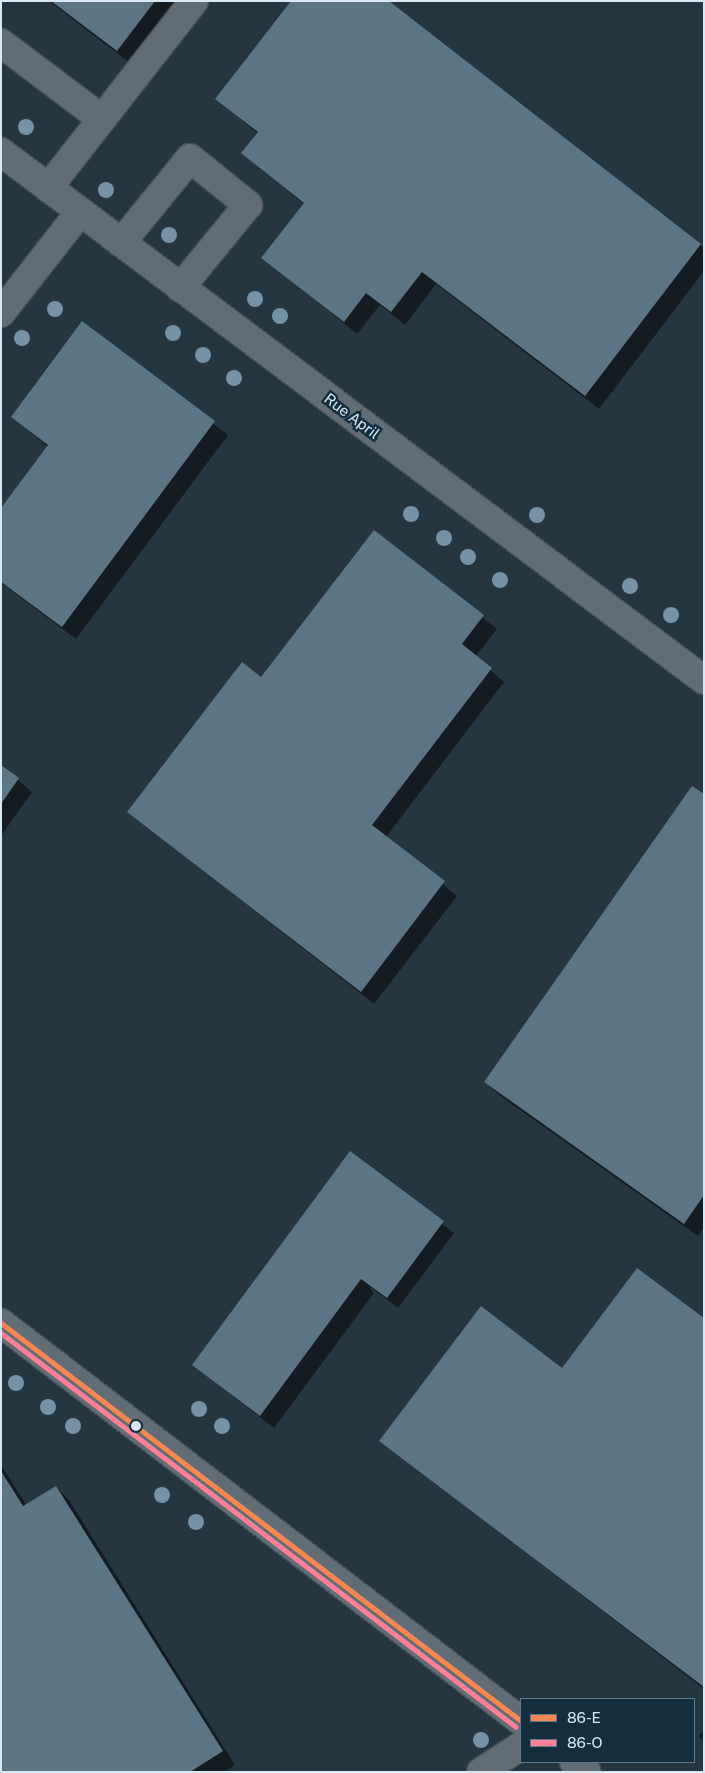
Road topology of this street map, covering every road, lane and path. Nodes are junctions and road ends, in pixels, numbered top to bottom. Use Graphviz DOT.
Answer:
graph roads {
  1 [pos="194,1"];
  2 [pos="1,43"];
  3 [pos="102,119"];
  4 [pos="1,152"];
  5 [pos="48,188"];
  6 [pos="80,212"];
  7 [pos="121,243"];
  8 [pos="180,288"];
  9 [pos="1,312"];
  10 [pos="704,680"];
  11 [pos="1,1323"];
  12 [pos="520,1720"];
  13 [pos="520,1747"];
  14 [pos="481,1772"];
  1 -- 3 [label="street"];
  2 -- 3 [label="street"];
  3 -- 5 [label="street"];
  4 -- 5 [label="street, Rue April"];
  5 -- 6 [label="street, Rue April"];
  6 -- 7 [label="street, Rue April"];
  6 -- 9 [label="street"];
  7 -- 8 [label="street, Rue April"];
  7 -- 8 [label="street"];
  8 -- 10 [label="street, Rue April"];
  11 -- 12 [label="street"];
  13 -- 14 [label="street"];
}
